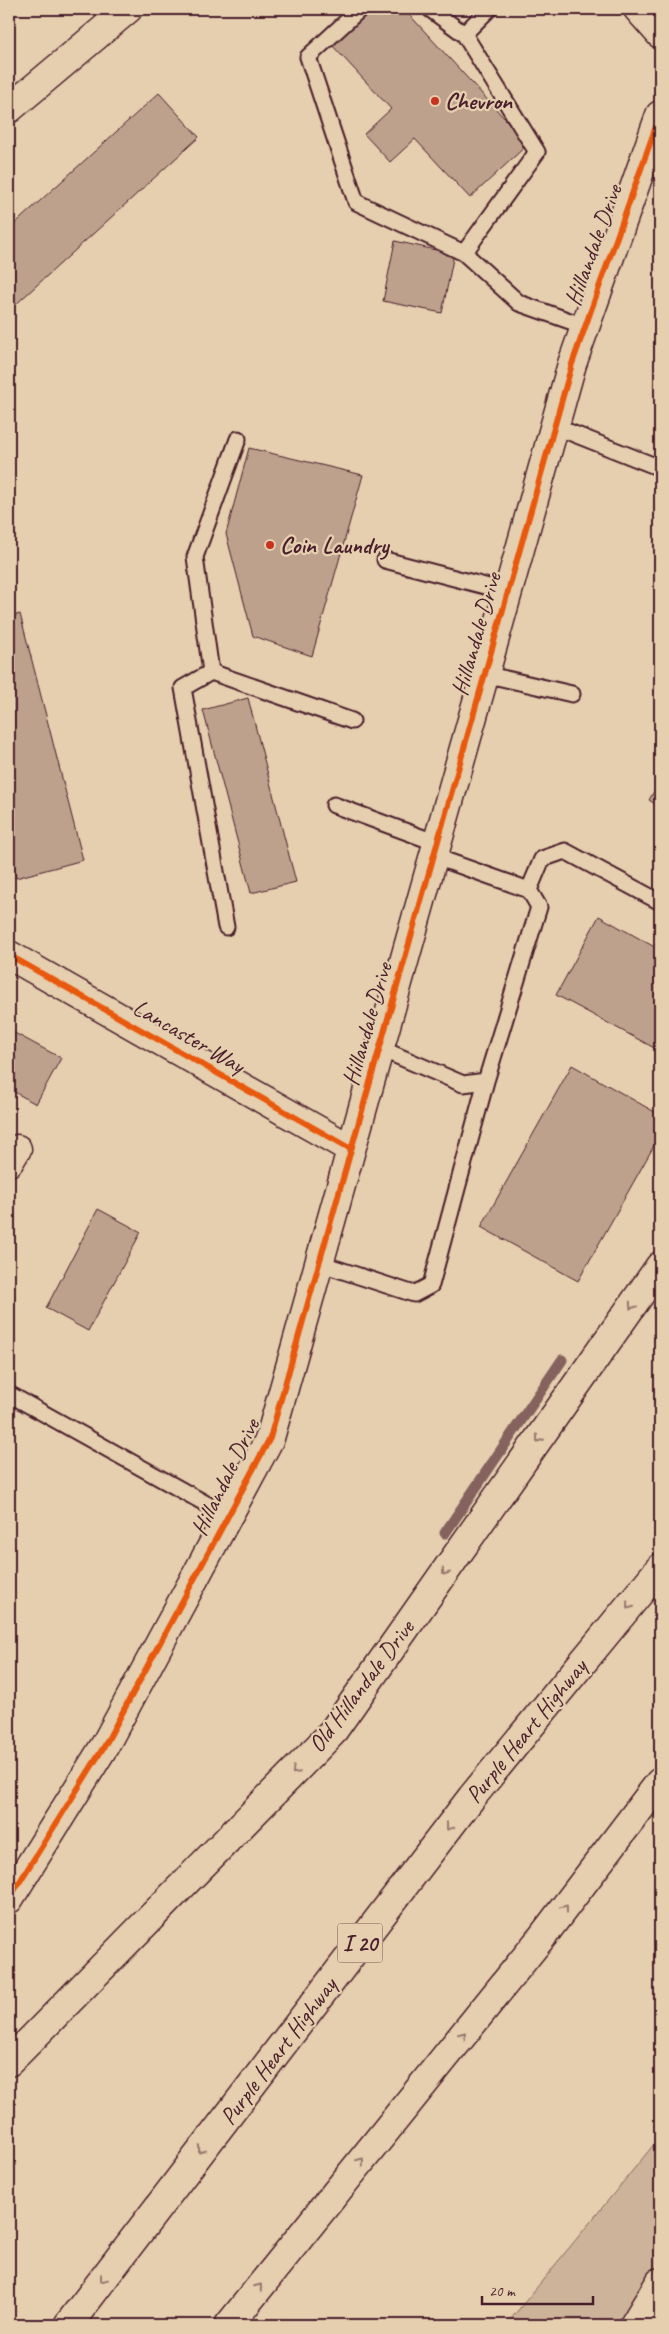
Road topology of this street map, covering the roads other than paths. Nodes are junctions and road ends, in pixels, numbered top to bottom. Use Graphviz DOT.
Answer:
graph roads {
  1 [pos="128,9"];
  2 [pos="360,9"];
  3 [pos="430,9"];
  4 [pos="489,9"];
  5 [pos="638,9"];
  6 [pos="464,34"];
  7 [pos="660,34"];
  8 [pos="9,109"];
  9 [pos="660,115"];
  10 [pos="464,253"];
  11 [pos="584,326"];
  12 [pos="554,426"];
  13 [pos="238,439"];
  14 [pos="655,466"];
  15 [pos="385,560"];
  16 [pos="508,592"];
  17 [pos="211,672"];
  18 [pos="484,674"];
  19 [pos="572,694"];
  20 [pos="352,721"];
  21 [pos="334,805"];
  22 [pos="435,849"];
  23 [pos="528,890"];
  24 [pos="660,902"];
  25 [pos="226,927"];
  26 [pos="9,955"];
  27 [pos="379,1048"];
  28 [pos="486,1081"];
  29 [pos="351,1150"];
  30 [pos="319,1263"];
  31 [pos="660,1266"];
  32 [pos="9,1394"];
  33 [pos="228,1516"];
  34 [pos="660,1568"];
  35 [pos="660,1782"];
  36 [pos="9,1898"];
  37 [pos="9,2062"];
  38 [pos="660,2282"];
  39 [pos="68,2325"];
  40 [pos="228,2325"];
  41 [pos="634,2325"];
  1 -- 8 [label="main road"];
  2 -- 10 [label="lane"];
  3 -- 6 [label="lane"];
  4 -- 6 [label="lane"];
  5 -- 7 [label="main road"];
  6 -- 10 [label="lane"];
  9 -- 11 [label="main road, Hillandale Drive"];
  10 -- 11 [label="lane"];
  11 -- 12 [label="main road, Hillandale Drive"];
  12 -- 14 [label="lane"];
  12 -- 16 [label="main road, Hillandale Drive"];
  13 -- 17 [label="lane"];
  15 -- 16 [label="lane"];
  16 -- 18 [label="main road, Hillandale Drive"];
  17 -- 20 [label="lane"];
  17 -- 25 [label="lane"];
  18 -- 19 [label="lane"];
  18 -- 22 [label="main road, Hillandale Drive"];
  21 -- 22 [label="lane"];
  22 -- 23 [label="lane"];
  22 -- 27 [label="main road, Hillandale Drive"];
  23 -- 24 [label="lane"];
  23 -- 28 [label="lane"];
  26 -- 29 [label="main road, Lancaster Way"];
  27 -- 28 [label="lane"];
  27 -- 29 [label="main road, Hillandale Drive"];
  28 -- 30 [label="lane"];
  29 -- 30 [label="main road, Hillandale Drive"];
  30 -- 33 [label="main road, Hillandale Drive"];
  31 -- 37 [label="main road, Old Hillandale Drive, one-way"];
  32 -- 33 [label="lane"];
  33 -- 36 [label="main road, Hillandale Drive"];
  34 -- 39 [label="main road, Purple Heart Highway / I 20, one-way"];
  40 -- 35 [label="main road, one-way"];
  38 -- 41 [label="main road"];
}
